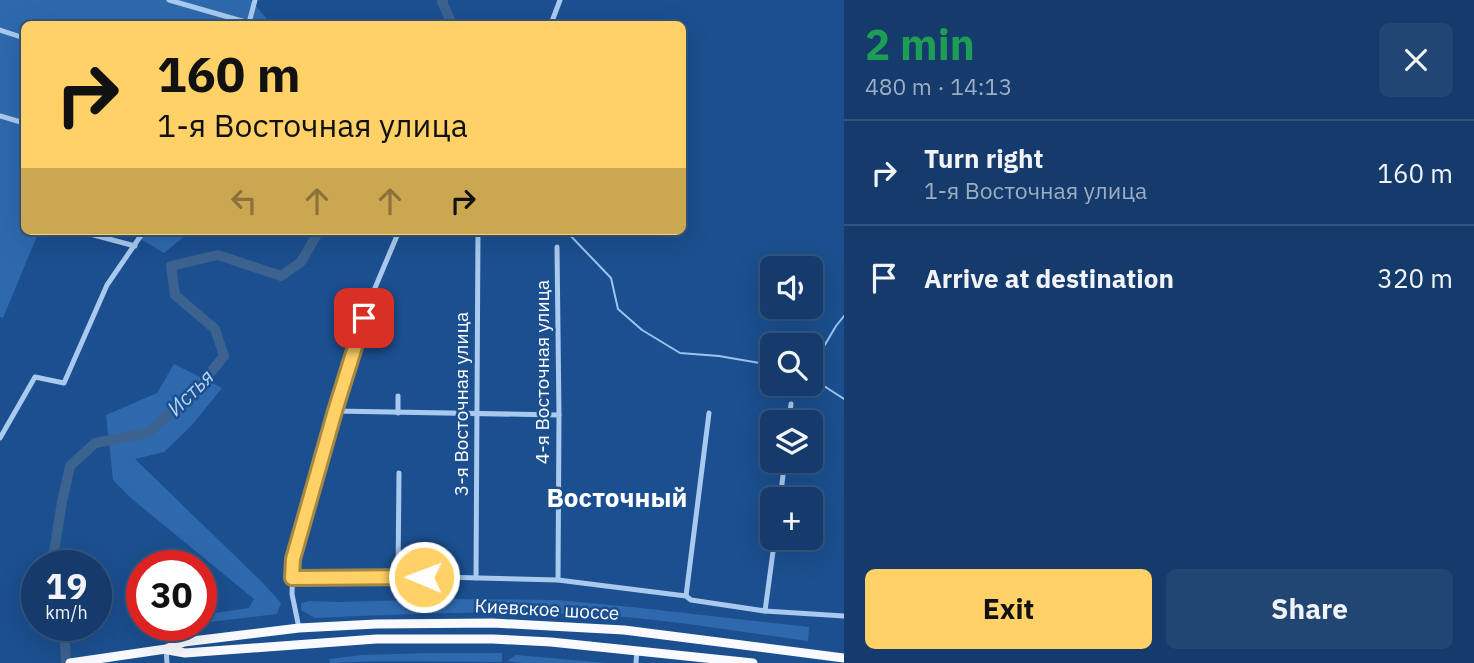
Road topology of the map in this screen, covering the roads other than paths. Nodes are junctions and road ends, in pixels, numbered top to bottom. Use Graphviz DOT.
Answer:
graph roads {
  1 [pos="169,0"];
  2 [pos="255,0"];
  3 [pos="560,0"];
  4 [pos="242,21"];
  5 [pos="250,21"];
  6 [pos="552,21"];
  7 [pos="0,30"];
  8 [pos="21,37"];
  9 [pos="0,116"];
  10 [pos="21,122"];
  11 [pos="94,235"];
  12 [pos="142,235"];
  13 [pos="397,235"];
  14 [pos="478,235"];
  15 [pos="135,246"];
  16 [pos="557,247"];
  17 [pos="398,396"];
  18 [pos="791,404"];
  19 [pos="790,410"];
  20 [pos="335,411"];
  21 [pos="398,413"];
  22 [pos="709,413"];
  23 [pos="477,414"];
  24 [pos="559,415"];
  25 [pos="0,438"];
  26 [pos="398,473"];
  27 [pos="773,550"];
  28 [pos="398,576"];
  29 [pos="292,578"];
  30 [pos="477,578"];
  31 [pos="558,580"];
  32 [pos="687,596"];
  33 [pos="765,611"];
  34 [pos="844,616"];
  35 [pos="506,624"];
  36 [pos="299,628"];
  37 [pos="507,640"];
  38 [pos="166,649"];
  39 [pos="637,650"];
  40 [pos="844,658"];
  41 [pos="70,663"];
  42 [pos="167,663"];
  43 [pos="636,663"];
  44 [pos="753,663"];
  1 -- 4 [label="street"];
  2 -- 5 [label="street"];
  3 -- 6 [label="street"];
  7 -- 8 [label="street"];
  9 -- 10 [label="street"];
  11 -- 15 [label="street"];
  12 -- 15 [label="street"];
  13 -- 20 [label="street"];
  14 -- 23 [label="street, 3-я Восточная улица"];
  15 -- 25 [label="street"];
  16 -- 24 [label="street, 4-я Восточная улица"];
  17 -- 21 [label="street"];
  18 -- 19 [label="street"];
  20 -- 21 [label="street"];
  20 -- 29 [label="street"];
  21 -- 23 [label="street"];
  22 -- 32 [label="street"];
  23 -- 24 [label="street"];
  23 -- 30 [label="street, 3-я Восточная улица"];
  24 -- 31 [label="street, 4-я Восточная улица"];
  26 -- 28 [label="street"];
  27 -- 33 [label="street"];
  28 -- 29 [label="street"];
  28 -- 30 [label="street"];
  29 -- 36 [label="street"];
  30 -- 31 [label="street"];
  31 -- 32 [label="street"];
  32 -- 33 [label="street"];
  33 -- 34 [label="street"];
  35 -- 36 [label="highway, Киевское шоссе"];
  35 -- 37 [label="highway"];
  35 -- 40 [label="highway, Киевское шоссе"];
  36 -- 38 [label="highway, Киевское шоссе"];
  37 -- 38 [label="highway, Киевское шоссе"];
  37 -- 39 [label="highway, Киевское шоссе"];
  38 -- 41 [label="highway, Киевское шоссе"];
  38 -- 42 [label="street"];
  39 -- 43 [label="street"];
  39 -- 44 [label="highway, Киевское шоссе"];
}
